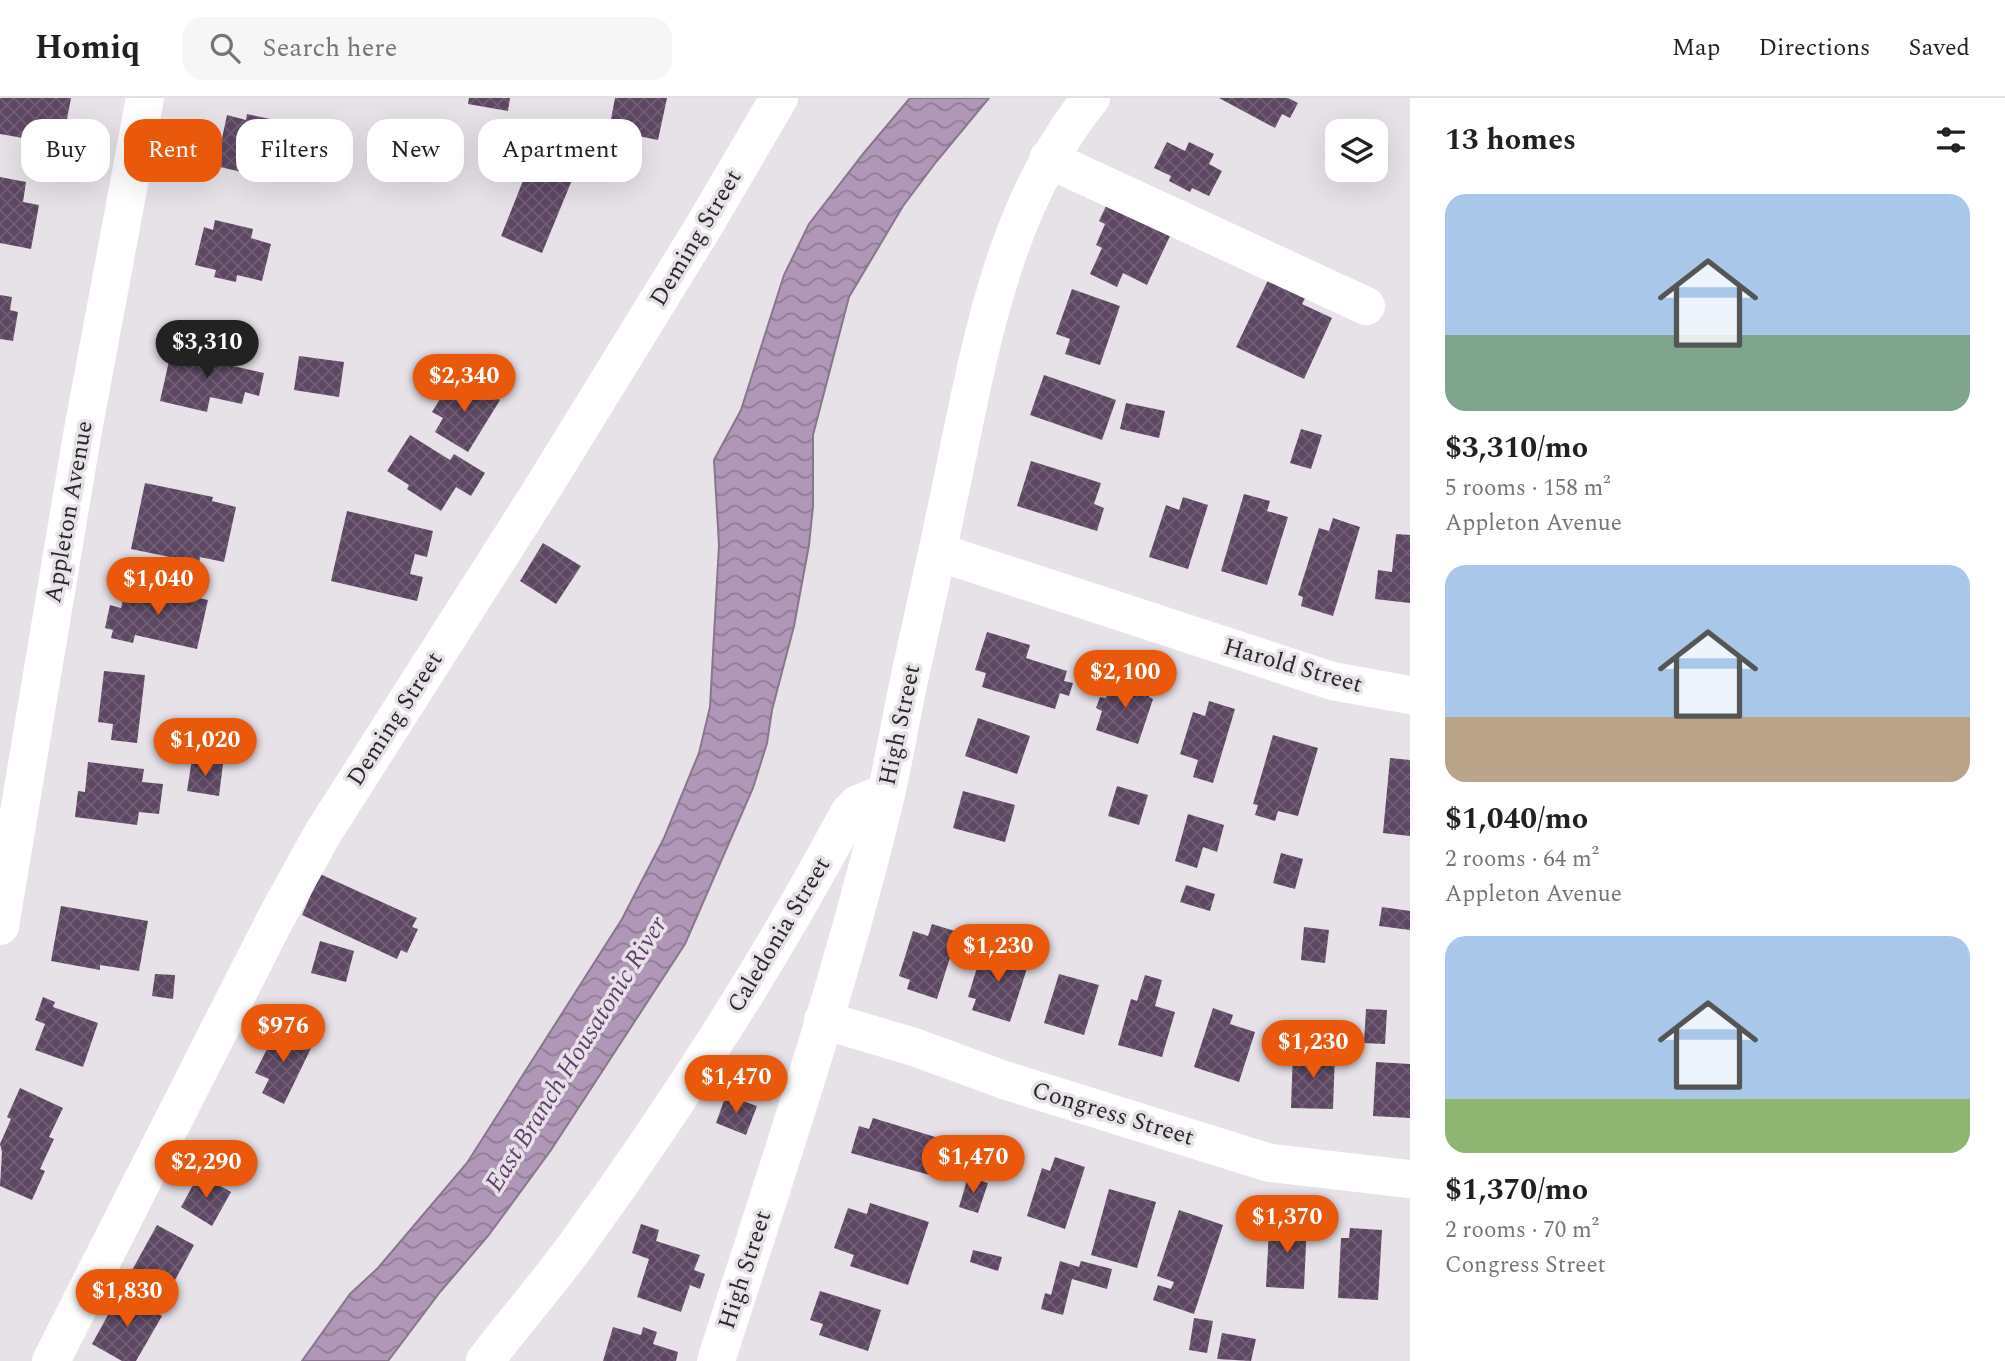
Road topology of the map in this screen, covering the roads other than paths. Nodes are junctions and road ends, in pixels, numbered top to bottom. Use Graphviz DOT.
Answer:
graph roads {
  1 [pos="145,98"];
  2 [pos="779,98"];
  3 [pos="1091,98"];
  4 [pos="1048,159"];
  5 [pos="1366,306"];
  6 [pos="938,552"];
  7 [pos="1410,695"];
  8 [pos="886,793"];
  9 [pos="0,926"];
  10 [pos="823,1020"];
  11 [pos="1410,1179"];
  12 [pos="51,1361"];
  13 [pos="485,1361"];
  14 [pos="716,1361"];
  1 -- 9 [label="street, Appleton Avenue"];
  2 -- 12 [label="street, Deming Street"];
  3 -- 4 [label="street, High Street"];
  4 -- 5 [label="street"];
  4 -- 6 [label="street, High Street"];
  6 -- 7 [label="street, Harold Street"];
  6 -- 8 [label="street, High Street"];
  8 -- 10 [label="street, High Street"];
  8 -- 13 [label="street, Caledonia Street"];
  10 -- 11 [label="street, Congress Street"];
  10 -- 14 [label="street, High Street"];
}
